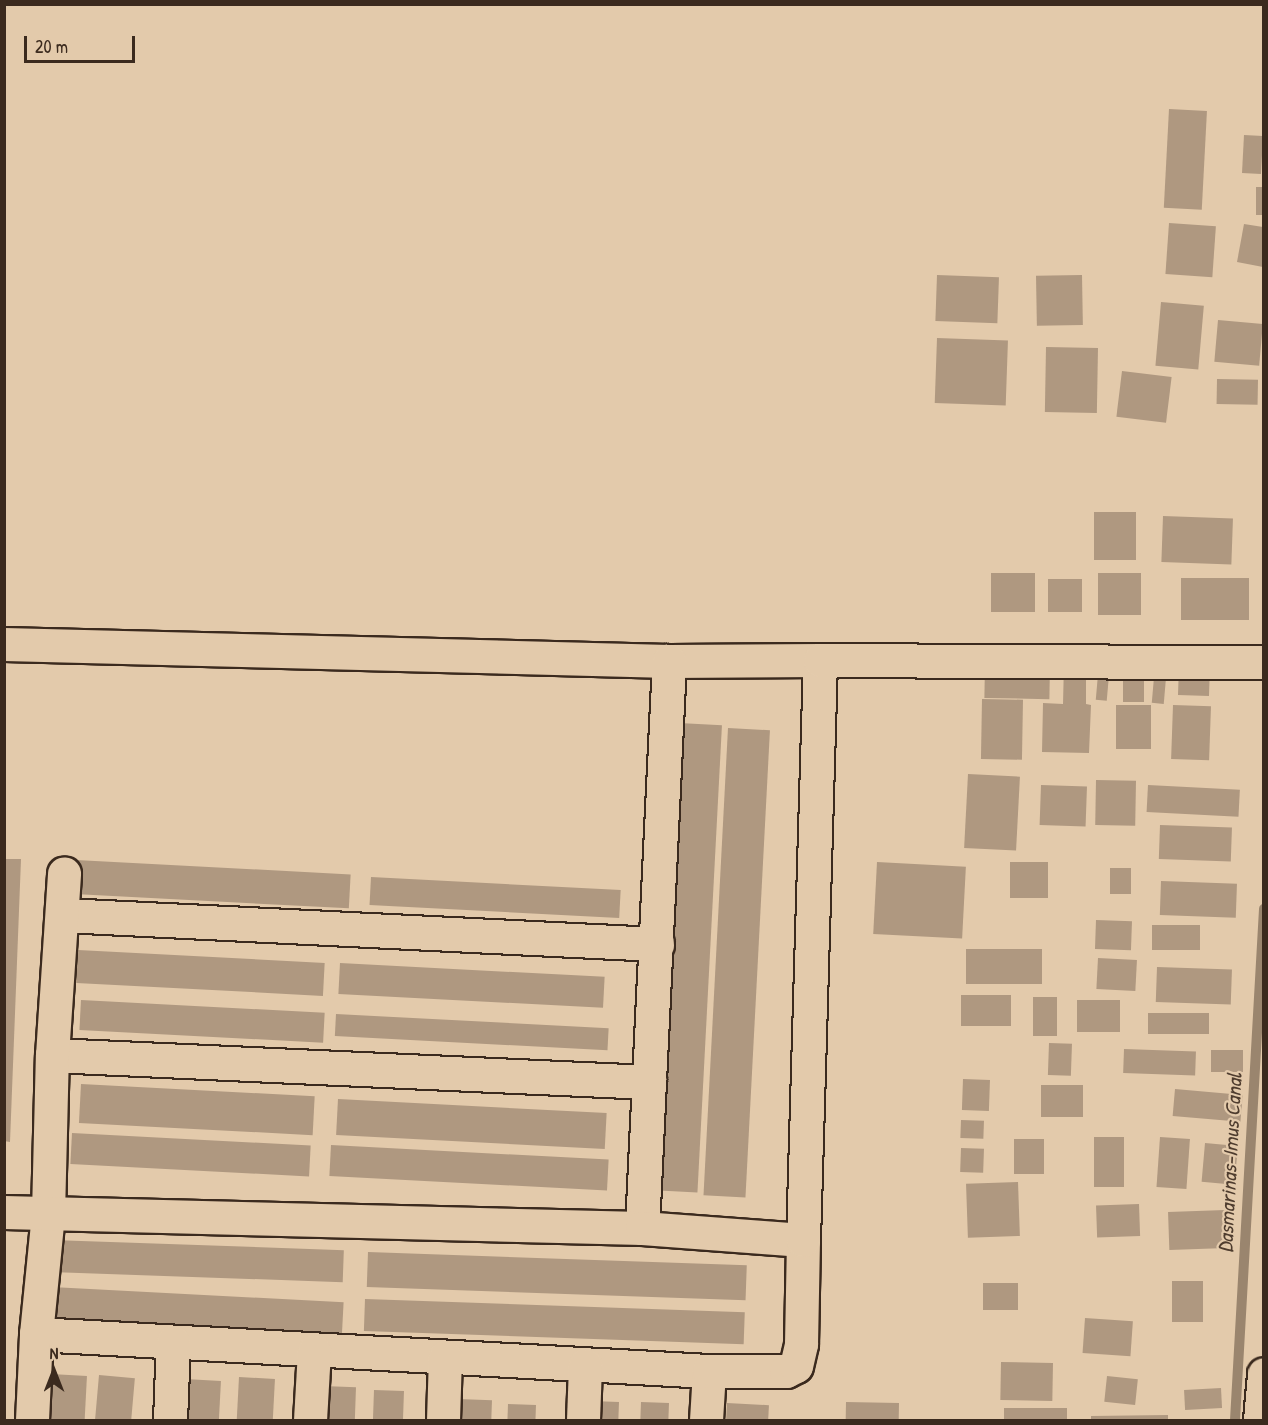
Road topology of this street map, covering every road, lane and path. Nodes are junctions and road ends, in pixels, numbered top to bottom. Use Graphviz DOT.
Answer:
graph roads {
  1 [pos="4,644"];
  2 [pos="820,660"];
  3 [pos="669,661"];
  4 [pos="1263,662"];
  5 [pos="64,873"];
  6 [pos="63,915"];
  7 [pos="657,944"];
  8 [pos="52,1055"];
  9 [pos="649,1082"];
  10 [pos="4,1212"];
  11 [pos="48,1214"];
  12 [pos="642,1228"];
  13 [pos="803,1240"];
  14 [pos="36,1334"];
  15 [pos="173,1342"];
  16 [pos="314,1351"];
  17 [pos="445,1357"];
  18 [pos="585,1365"];
  19 [pos="709,1371"];
  20 [pos="1263,1374"];
  21 [pos="32,1420"];
  22 [pos="170,1420"];
  23 [pos="310,1420"];
  24 [pos="443,1420"];
  25 [pos="583,1420"];
  26 [pos="706,1420"];
  27 [pos="1260,1420"];
  1 -- 3 [label="street"];
  2 -- 3 [label="street"];
  2 -- 4 [label="street"];
  2 -- 13 [label="street"];
  3 -- 7 [label="street"];
  5 -- 6 [label="street"];
  6 -- 7 [label="street"];
  6 -- 8 [label="street"];
  7 -- 9 [label="street"];
  8 -- 9 [label="street"];
  8 -- 11 [label="street"];
  9 -- 12 [label="street"];
  10 -- 11 [label="street"];
  11 -- 12 [label="street"];
  11 -- 14 [label="street"];
  12 -- 13 [label="street"];
  13 -- 19 [label="street"];
  14 -- 15 [label="street"];
  14 -- 21 [label="street"];
  15 -- 16 [label="street"];
  15 -- 22 [label="street"];
  16 -- 17 [label="street"];
  16 -- 23 [label="street"];
  17 -- 18 [label="street"];
  17 -- 24 [label="street"];
  18 -- 19 [label="street"];
  18 -- 25 [label="street"];
  19 -- 26 [label="street"];
  20 -- 27 [label="street"];
}
